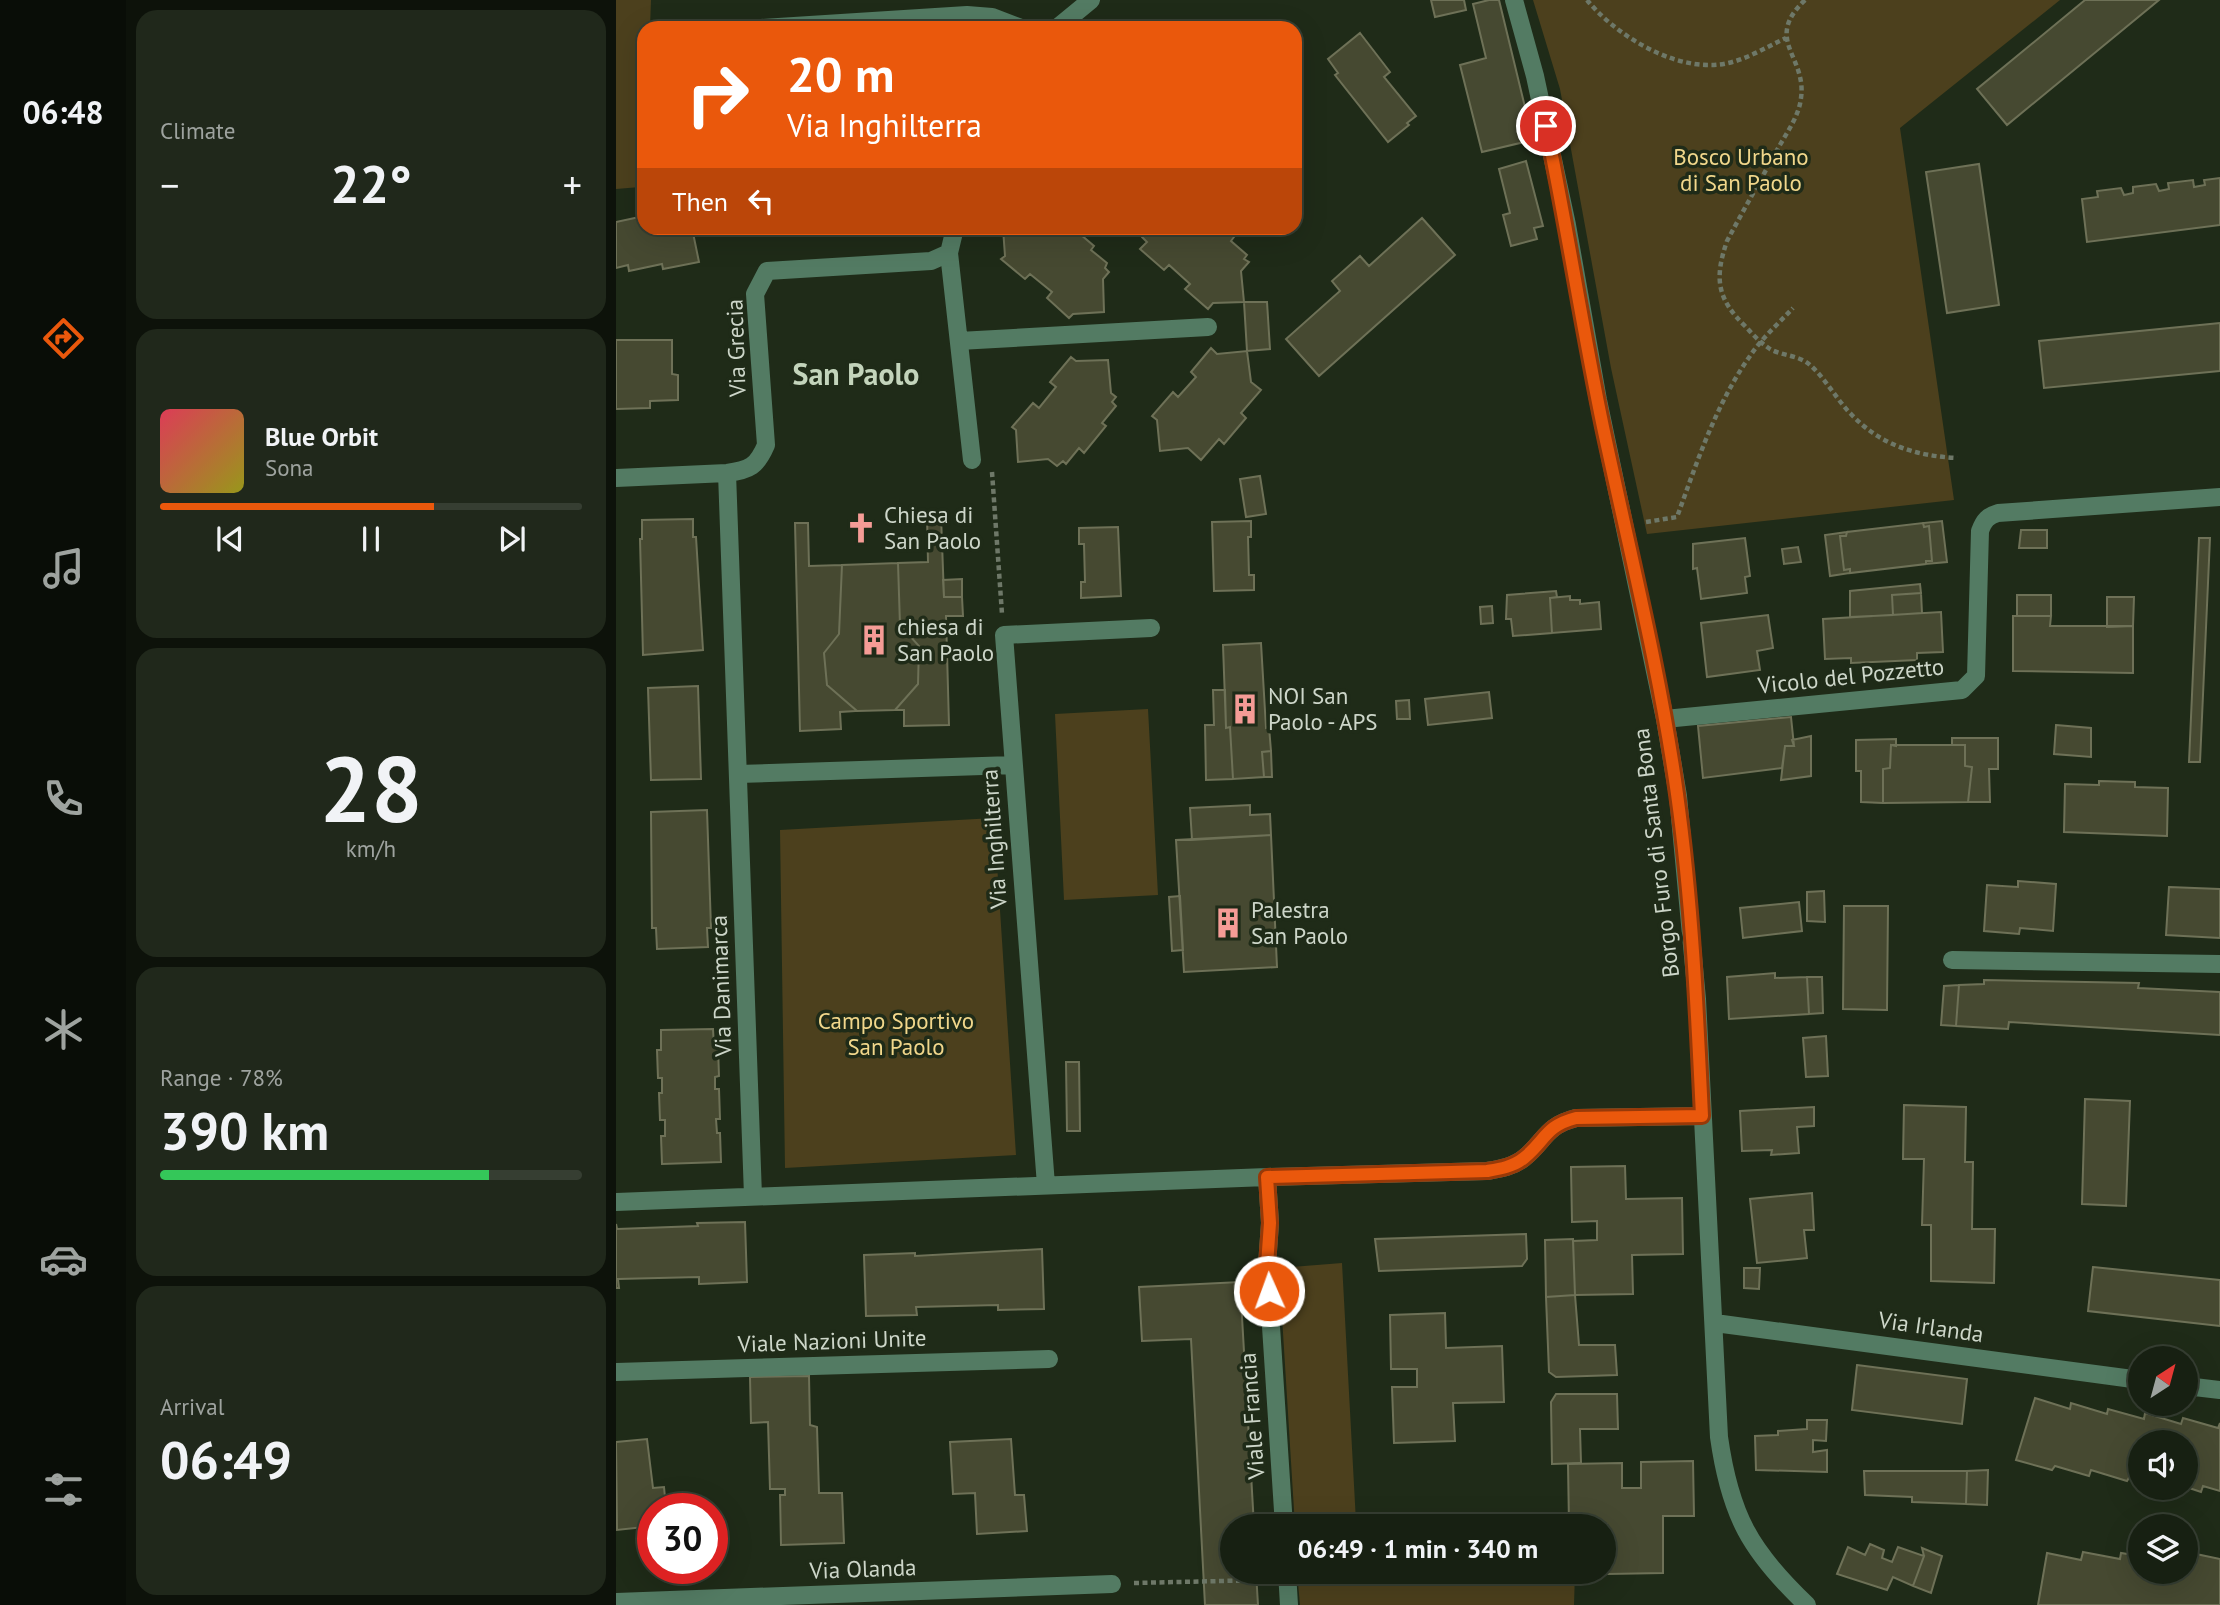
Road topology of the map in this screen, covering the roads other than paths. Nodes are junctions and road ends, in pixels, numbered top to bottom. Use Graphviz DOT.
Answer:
graph roads {
  1 [pos="1091,0"];
  2 [pos="1514,0"];
  3 [pos="872,21"];
  4 [pos="1003,21"];
  5 [pos="1066,21"];
  6 [pos="953,235"];
  7 [pos="949,253"];
  8 [pos="1208,327"];
  9 [pos="958,341"];
  10 [pos="972,460"];
  11 [pos="727,473"];
  12 [pos="616,478"];
  13 [pos="2220,497"];
  14 [pos="1151,628"];
  15 [pos="1665,719"];
  16 [pos="1013,765"];
  17 [pos="738,774"];
  18 [pos="1952,960"];
  19 [pos="2220,964"];
  20 [pos="1702,1116"];
  21 [pos="1267,1177"];
  22 [pos="1046,1185"];
  23 [pos="748,1197"];
  24 [pos="616,1202"];
  25 [pos="1715,1323"];
  26 [pos="1049,1359"];
  27 [pos="616,1372"];
  28 [pos="2128,1378"];
  29 [pos="2198,1387"];
  30 [pos="2220,1390"];
  31 [pos="1283,1514"];
  32 [pos="1112,1584"];
  33 [pos="1288,1584"];
  34 [pos="616,1602"];
  35 [pos="1289,1605"];
  36 [pos="1807,1605"];
  1 -- 5 [label="street"];
  2 -- 15 [label="street, Borgo Furo di Santa Bona"];
  3 -- 4 [label="street"];
  6 -- 7 [label="street"];
  7 -- 9 [label="street"];
  7 -- 11 [label="street, Via Grecia"];
  8 -- 9 [label="street"];
  9 -- 10 [label="street"];
  11 -- 12 [label="street, Via Grecia"];
  11 -- 17 [label="street, Via Danimarca"];
  13 -- 15 [label="street, Vicolo del Pozzetto"];
  14 -- 16 [label="street, Via Inghilterra"];
  15 -- 20 [label="street, Borgo Furo di Santa Bona"];
  16 -- 17 [label="street"];
  16 -- 22 [label="street, Via Inghilterra"];
  17 -- 23 [label="street, Via Danimarca"];
  18 -- 19 [label="street"];
  20 -- 21 [label="street"];
  20 -- 25 [label="street, Borgo Furo di Santa Bona"];
  21 -- 22 [label="street"];
  21 -- 31 [label="street, Viale Francia"];
  22 -- 23 [label="street"];
  23 -- 24 [label="street"];
  25 -- 28 [label="street, Via Irlanda"];
  25 -- 36 [label="street, Borgo Furo di Santa Bona"];
  26 -- 27 [label="street, Viale Nazioni Unite"];
  29 -- 30 [label="street"];
  32 -- 34 [label="street, Via Olanda"];
  33 -- 35 [label="street"];
}
